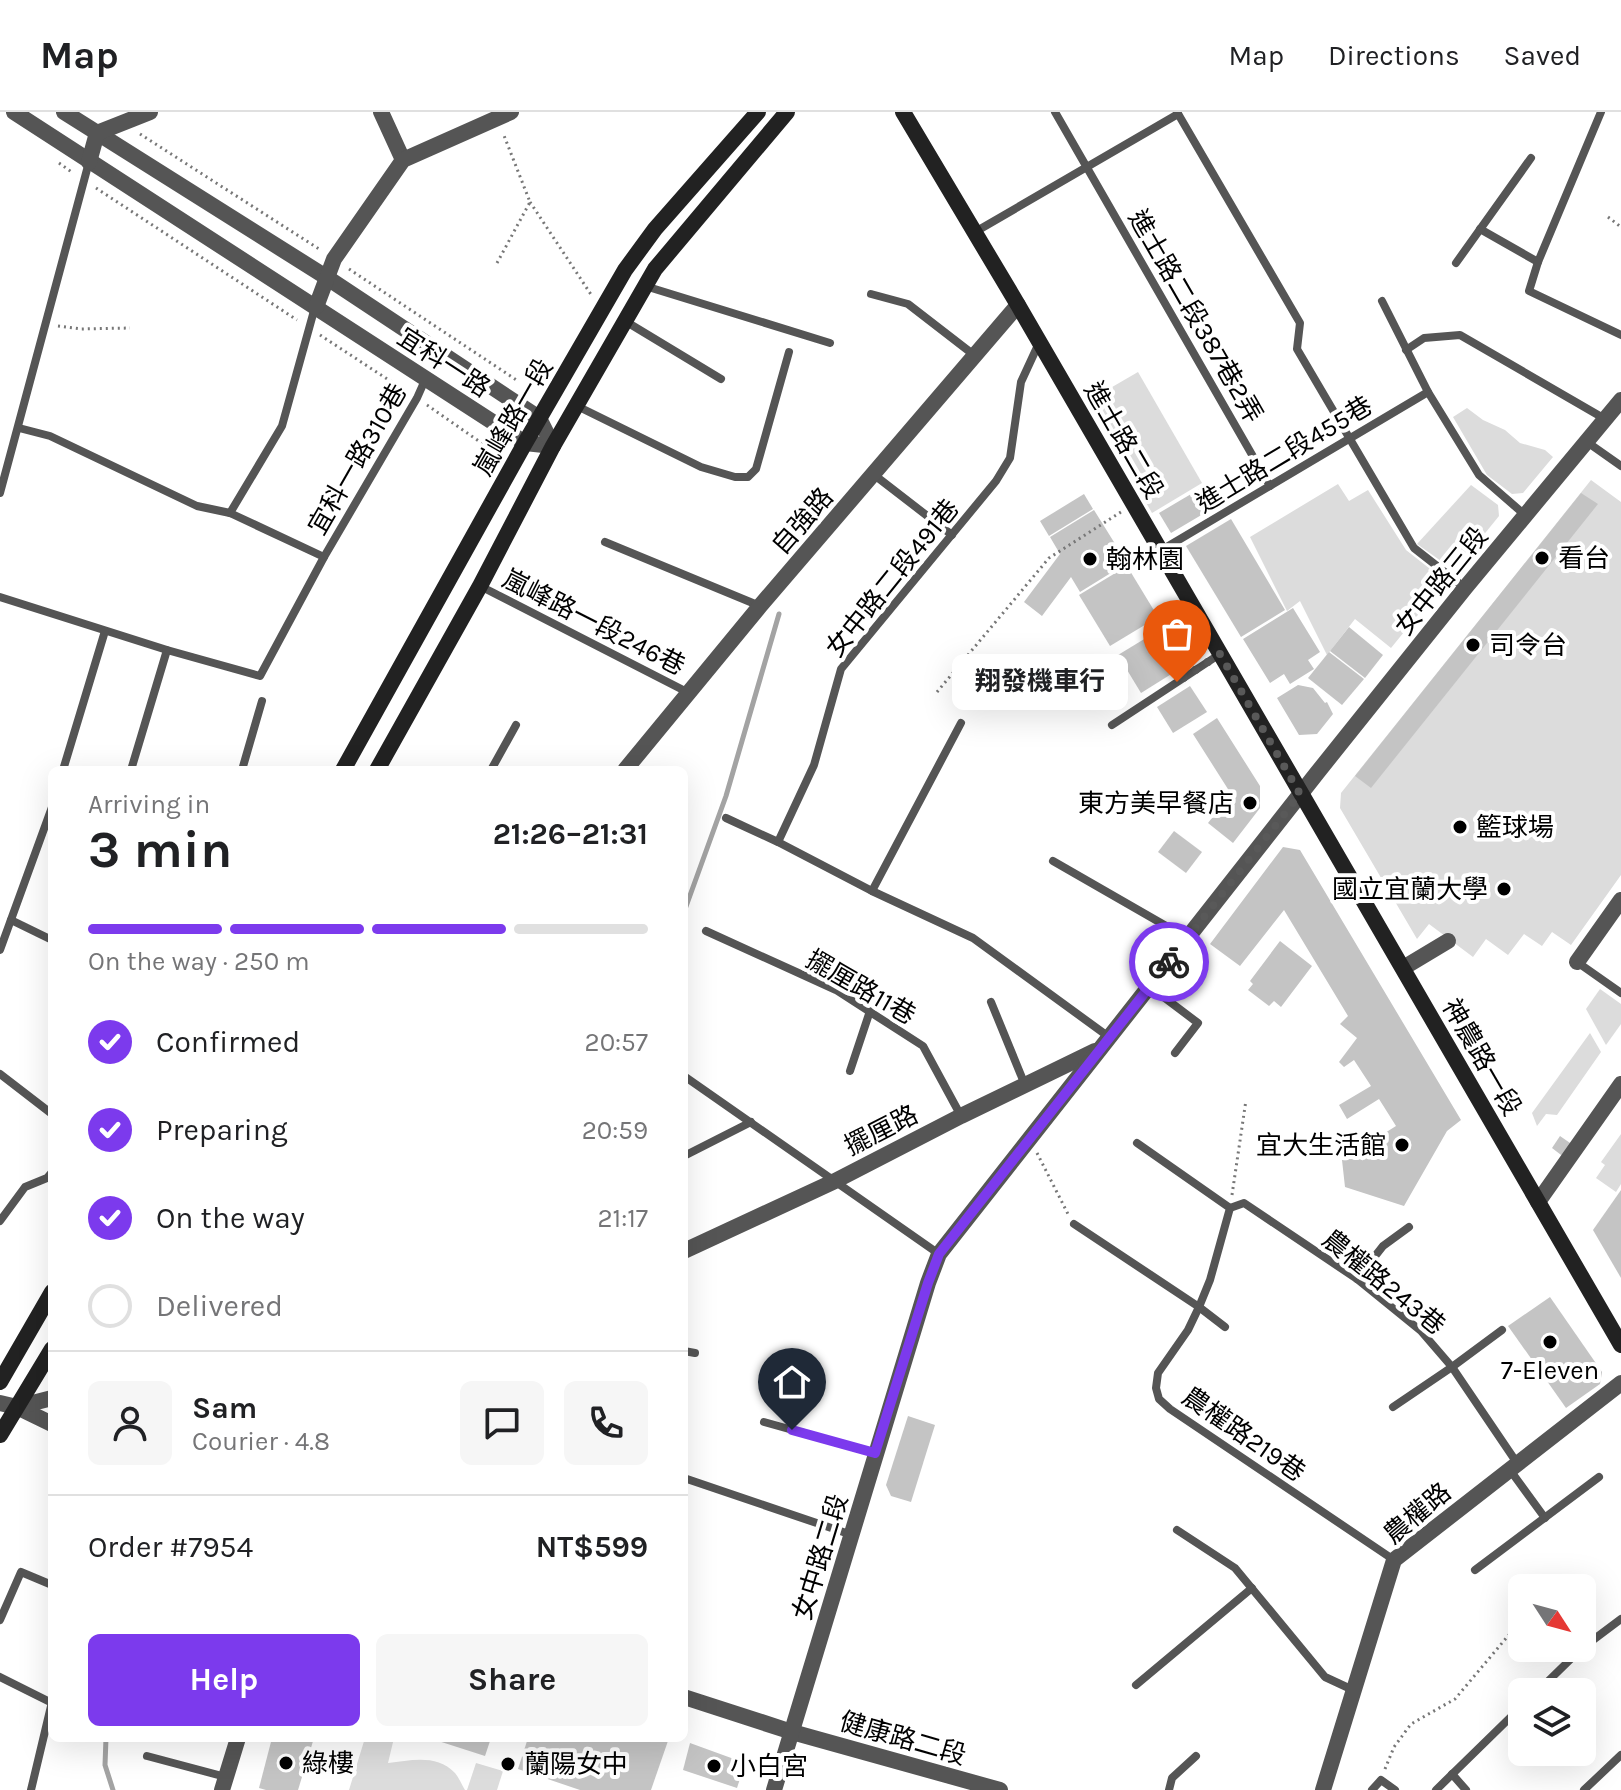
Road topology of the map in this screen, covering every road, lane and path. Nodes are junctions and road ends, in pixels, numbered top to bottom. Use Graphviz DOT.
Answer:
graph roads {
  1 [pos="14,112"];
  2 [pos="64,112"];
  3 [pos="150,112"];
  4 [pos="381,112"];
  5 [pos="758,112"];
  6 [pos="787,112"];
  7 [pos="903,112"];
  8 [pos="1055,112"];
  9 [pos="1601,112"];
  10 [pos="1177,113"];
  11 [pos="504,115"];
  12 [pos="123,123"];
  13 [pos="97,133"];
  14 [pos="1531,158"];
  15 [pos="403,160"];
  16 [pos="89,162"];
  17 [pos="60,164"];
  18 [pos="1087,167"];
  19 [pos="84,180"];
  20 [pos="530,202"];
  21 [pos="1608,217"];
  22 [pos="1621,227"];
  23 [pos="1480,229"];
  24 [pos="974,232"];
  25 [pos="334,259"];
  26 [pos="1538,262"];
  27 [pos="497,263"];
  28 [pos="1456,263"];
  29 [pos="326,277"];
  30 [pos="645,286"];
  31 [pos="871,294"];
  32 [pos="1382,301"];
  33 [pos="1018,305"];
  34 [pos="316,307"];
  35 [pos="602,310"];
  36 [pos="625,321"];
  37 [pos="46,325"];
  38 [pos="130,328"];
  39 [pos="309,328"];
  40 [pos="1621,335"];
  41 [pos="1039,342"];
  42 [pos="830,343"];
  43 [pos="1406,350"];
  44 [pos="789,352"];
  45 [pos="974,355"];
  46 [pos="721,379"];
  47 [pos="425,380"];
  48 [pos="518,381"];
  49 [pos="1428,392"];
  50 [pos="417,398"];
  51 [pos="1621,400"];
  52 [pos="577,406"];
  53 [pos="539,418"];
  54 [pos="1605,419"];
  55 [pos="19,428"];
  56 [pos="1349,438"];
  57 [pos="1586,442"];
  58 [pos="525,443"];
  59 [pos="483,444"];
  60 [pos="553,446"];
  61 [pos="1621,466"];
  62 [pos="873,474"];
  63 [pos="1270,486"];
  64 [pos="0,493"];
  65 [pos="1133,504"];
  66 [pos="230,513"];
  67 [pos="1525,515"];
  68 [pos="952,535"];
  69 [pos="605,542"];
  70 [pos="1160,551"];
  71 [pos="324,557"];
  72 [pos="480,586"];
  73 [pos="1465,588"];
  74 [pos="0,597"];
  75 [pos="760,606"];
  76 [pos="105,631"];
  77 [pos="167,650"];
  78 [pos="1220,654"];
  79 [pos="937,692"];
  80 [pos="690,694"];
  81 [pos="262,701"];
  82 [pos="961,723"];
  83 [pos="516,725"];
  84 [pos="1112,725"];
  85 [pos="64,766"];
  86 [pos="132,766"];
  87 [pos="243,766"];
  88 [pos="345,766"];
  89 [pos="379,766"];
  90 [pos="493,766"];
  91 [pos="628,766"];
  92 [pos="1300,794"];
  93 [pos="48,818"];
  94 [pos="726,818"];
  95 [pos="778,842"];
  96 [pos="1053,861"];
  97 [pos="872,891"];
  98 [pos="1621,900"];
  99 [pos="11,920"];
  100 [pos="706,931"];
  101 [pos="48,938"];
  102 [pos="1187,938"];
  103 [pos="1448,941"];
  104 [pos="0,950"];
  105 [pos="1577,962"];
  106 [pos="1403,968"];
  107 [pos="1149,986"];
  108 [pos="1621,993"];
  109 [pos="991,1002"];
  110 [pos="870,1011"];
  111 [pos="1105,1043"];
  112 [pos="1175,1053"];
  113 [pos="850,1071"];
  114 [pos="0,1074"];
  115 [pos="688,1079"];
  116 [pos="1621,1084"];
  117 [pos="1025,1085"];
  118 [pos="1246,1100"];
  119 [pos="48,1111"];
  120 [pos="961,1116"];
  121 [pos="751,1122"];
  122 [pos="1029,1140"];
  123 [pos="1137,1143"];
  124 [pos="688,1154"];
  125 [pos="48,1177"];
  126 [pos="835,1181"];
  127 [pos="1538,1202"];
  128 [pos="1230,1208"];
  129 [pos="0,1221"];
  130 [pos="1074,1224"];
  131 [pos="1409,1227"];
  132 [pos="688,1249"];
  133 [pos="939,1254"];
  134 [pos="1357,1279"];
  135 [pos="48,1299"];
  136 [pos="1199,1307"];
  137 [pos="1225,1327"];
  138 [pos="1502,1330"];
  139 [pos="1621,1345"];
  140 [pos="688,1352"];
  141 [pos="695,1353"];
  142 [pos="48,1354"];
  143 [pos="1452,1367"];
  144 [pos="0,1382"];
  145 [pos="1621,1383"];
  146 [pos="48,1399"];
  147 [pos="8,1405"];
  148 [pos="1393,1407"];
  149 [pos="48,1422"];
  150 [pos="764,1422"];
  151 [pos="0,1435"];
  152 [pos="875,1453"];
  153 [pos="1513,1466"];
  154 [pos="1599,1477"];
  155 [pos="688,1479"];
  156 [pos="1545,1518"];
  157 [pos="1177,1530"];
  158 [pos="852,1535"];
  159 [pos="1394,1560"];
  160 [pos="1475,1570"];
  161 [pos="48,1583"];
  162 [pos="1252,1588"];
  163 [pos="1621,1619"];
  164 [pos="0,1620"];
  165 [pos="1508,1636"];
  166 [pos="0,1677"];
  167 [pos="1551,1678"];
  168 [pos="1136,1685"];
  169 [pos="1354,1690"];
  170 [pos="688,1698"];
  171 [pos="48,1700"];
  172 [pos="48,1719"];
  173 [pos="1508,1720"];
  174 [pos="792,1732"];
  175 [pos="237,1742"];
  176 [pos="1621,1755"];
  177 [pos="147,1756"];
  178 [pos="1196,1756"];
  179 [pos="1452,1774"];
  180 [pos="1381,1780"];
  181 [pos="224,1784"];
  182 [pos="31,1790"];
  183 [pos="774,1790"];
  184 [pos="1000,1790"];
  185 [pos="1169,1790"];
  186 [pos="1323,1790"];
  187 [pos="1372,1790"];
  188 [pos="1395,1790"];
  189 [pos="1436,1790"];
  190 [pos="1466,1790"];
  191 [pos="1584,1790"];
  1 -- 16 [label="street, 宜科一路"];
  2 -- 13 [label="street, 宜科一路"];
  3 -- 12 [label="street"];
  4 -- 15 [label="street"];
  5 -- 35 [label="main road, 嵐峰路一段"];
  6 -- 30 [label="main road, 嵐峰路一段"];
  7 -- 24 [label="main road, 進士路二段"];
  8 -- 18 [label="lane, 進士路二段387巷2弄"];
  9 -- 26 [label="lane"];
  10 -- 18 [label="lane"];
  10 -- 56 [label="lane"];
  11 -- 15 [label="street"];
  11 -- 20 [label="path"];
  12 -- 13 [label="street"];
  12 -- 25 [label="path"];
  13 -- 16 [label="street"];
  13 -- 29 [label="street, 宜科一路"];
  14 -- 23 [label="lane"];
  15 -- 25 [label="street"];
  16 -- 19 [label="lane"];
  16 -- 34 [label="street, 宜科一路"];
  17 -- 19 [label="path"];
  18 -- 24 [label="lane"];
  18 -- 63 [label="lane, 進士路二段387巷2弄"];
  19 -- 37 [label="lane"];
  19 -- 39 [label="path"];
  20 -- 27 [label="path"];
  20 -- 35 [label="path"];
  21 -- 22 [label="path"];
  23 -- 26 [label="lane"];
  23 -- 28 [label="lane"];
  24 -- 33 [label="main road, 進士路二段"];
  25 -- 29 [label="street"];
  25 -- 48 [label="path"];
  26 -- 40 [label="lane"];
  29 -- 34 [label="street"];
  29 -- 53 [label="street, 宜科一路"];
  30 -- 36 [label="main road, 嵐峰路一段"];
  30 -- 42 [label="lane"];
  31 -- 45 [label="lane"];
  32 -- 43 [label="lane"];
  33 -- 41 [label="main road, 進士路二段"];
  33 -- 45 [label="street, 自強路"];
  34 -- 39 [label="lane"];
  34 -- 47 [label="street, 宜科一路"];
  35 -- 53 [label="main road, 嵐峰路一段"];
  36 -- 46 [label="lane"];
  36 -- 52 [label="main road, 嵐峰路一段"];
  37 -- 38 [label="path"];
  37 -- 55 [label="lane"];
  39 -- 50 [label="path"];
  39 -- 66 [label="lane"];
  41 -- 65 [label="main road, 進士路二段"];
  41 -- 68 [label="lane, 女中路二段491巷"];
  43 -- 49 [label="lane"];
  43 -- 54 [label="lane"];
  44 -- 52 [label="lane"];
  45 -- 62 [label="street, 自強路"];
  47 -- 50 [label="lane, 宜科一路310巷"];
  47 -- 58 [label="street, 宜科一路"];
  49 -- 56 [label="lane, 進士路二段455巷"];
  49 -- 67 [label="lane"];
  50 -- 59 [label="path"];
  50 -- 71 [label="lane, 宜科一路310巷"];
  51 -- 54 [label="street, 女中路三段"];
  52 -- 60 [label="main road, 嵐峰路一段"];
  53 -- 58 [label="main road, 嵐峰路一段"];
  53 -- 60 [label="street, 宜科一路"];
  54 -- 57 [label="street, 女中路三段"];
  55 -- 64 [label="lane"];
  55 -- 66 [label="lane"];
  56 -- 63 [label="lane, 進士路二段455巷"];
  56 -- 73 [label="lane"];
  57 -- 61 [label="lane"];
  57 -- 67 [label="street, 女中路三段"];
  58 -- 60 [label="street, 宜科一路"];
  58 -- 88 [label="main road, 嵐峰路一段"];
  60 -- 72 [label="main road, 嵐峰路一段"];
  62 -- 68 [label="lane"];
  62 -- 75 [label="street, 自強路"];
  63 -- 70 [label="lane, 進士路二段455巷"];
  65 -- 70 [label="main road, 進士路二段"];
  65 -- 79 [label="path"];
  66 -- 71 [label="lane"];
  67 -- 73 [label="street, 女中路三段"];
  68 -- 95 [label="lane, 女中路二段491巷"];
  69 -- 75 [label="lane"];
  70 -- 78 [label="main road, 進士路二段"];
  71 -- 77 [label="lane, 宜科一路310巷"];
  72 -- 80 [label="lane, 嵐峰路一段246巷"];
  72 -- 89 [label="main road, 嵐峰路一段"];
  73 -- 92 [label="street, 女中路三段"];
  74 -- 76 [label="lane"];
  75 -- 80 [label="street, 自強路"];
  76 -- 77 [label="lane"];
  76 -- 85 [label="lane"];
  77 -- 86 [label="lane"];
  78 -- 84 [label="lane"];
  78 -- 92 [label="main road, 進士路二段"];
  80 -- 91 [label="street, 自強路"];
  81 -- 87 [label="lane"];
  82 -- 97 [label="lane"];
  83 -- 90 [label="lane"];
  92 -- 102 [label="street, 女中路二段"];
  92 -- 106 [label="main road, 神農路一段"];
  93 -- 99 [label="lane"];
  94 -- 95 [label="lane"];
  95 -- 97 [label="lane"];
  96 -- 102 [label="lane"];
  97 -- 111 [label="lane"];
  98 -- 105 [label="street"];
  99 -- 101 [label="lane"];
  99 -- 104 [label="lane"];
  100 -- 110 [label="lane, 擺厘路11巷"];
  102 -- 107 [label="street, 女中路二段"];
  103 -- 106 [label="street"];
  105 -- 108 [label="lane"];
  106 -- 127 [label="main road, 神農路一段"];
  107 -- 111 [label="street, 女中路二段"];
  107 -- 112 [label="lane"];
  109 -- 117 [label="lane"];
  110 -- 113 [label="lane"];
  110 -- 120 [label="lane, 擺厘路11巷"];
  111 -- 117 [label="street, 擺厘路"];
  111 -- 122 [label="street, 女中路二段"];
  114 -- 119 [label="lane"];
  115 -- 121 [label="lane"];
  116 -- 127 [label="street"];
  117 -- 120 [label="street, 擺厘路"];
  118 -- 128 [label="path"];
  120 -- 126 [label="street, 擺厘路"];
  121 -- 124 [label="lane"];
  121 -- 126 [label="lane"];
  122 -- 130 [label="path"];
  122 -- 133 [label="street, 女中路二段"];
  123 -- 128 [label="lane"];
  125 -- 129 [label="lane"];
  126 -- 132 [label="street, 擺厘路"];
  126 -- 133 [label="lane"];
  127 -- 139 [label="main road, 神農路一段"];
  128 -- 134 [label="lane, 農權路243巷"];
  128 -- 136 [label="lane"];
  130 -- 136 [label="lane"];
  131 -- 134 [label="lane"];
  133 -- 152 [label="street, 女中路二段"];
  134 -- 143 [label="lane, 農權路243巷"];
  135 -- 144 [label="main road"];
  136 -- 137 [label="lane"];
  136 -- 159 [label="lane, 農權路219巷"];
  138 -- 143 [label="lane"];
  140 -- 141 [label="lane"];
  142 -- 147 [label="main road"];
  143 -- 148 [label="lane"];
  143 -- 153 [label="lane, 農權路243巷"];
  145 -- 153 [label="street, 農權路"];
  146 -- 147 [label="street"];
  147 -- 149 [label="street"];
  147 -- 151 [label="main road"];
  150 -- 152 [label="lane"];
  152 -- 158 [label="street, 女中路二段"];
  153 -- 156 [label="lane, 農權路243巷"];
  153 -- 159 [label="street, 農權路"];
  154 -- 156 [label="lane"];
  155 -- 158 [label="lane"];
  156 -- 160 [label="lane"];
  157 -- 162 [label="lane"];
  158 -- 174 [label="street, 女中路二段"];
  159 -- 169 [label="street, 農權路"];
  161 -- 164 [label="lane"];
  162 -- 168 [label="lane"];
  162 -- 169 [label="lane"];
  163 -- 167 [label="lane"];
  165 -- 180 [label="path"];
  166 -- 171 [label="lane"];
  169 -- 186 [label="street, 農權路"];
  170 -- 174 [label="street, 健康路二段"];
  172 -- 182 [label="lane"];
  173 -- 179 [label="lane"];
  174 -- 183 [label="street, 女中路二段"];
  174 -- 184 [label="street, 健康路二段"];
  175 -- 181 [label="street"];
  176 -- 191 [label="lane"];
  177 -- 181 [label="lane"];
  178 -- 185 [label="lane"];
  179 -- 189 [label="lane"];
  179 -- 190 [label="lane"];
  180 -- 187 [label="lane"];
  180 -- 188 [label="lane"];
}
